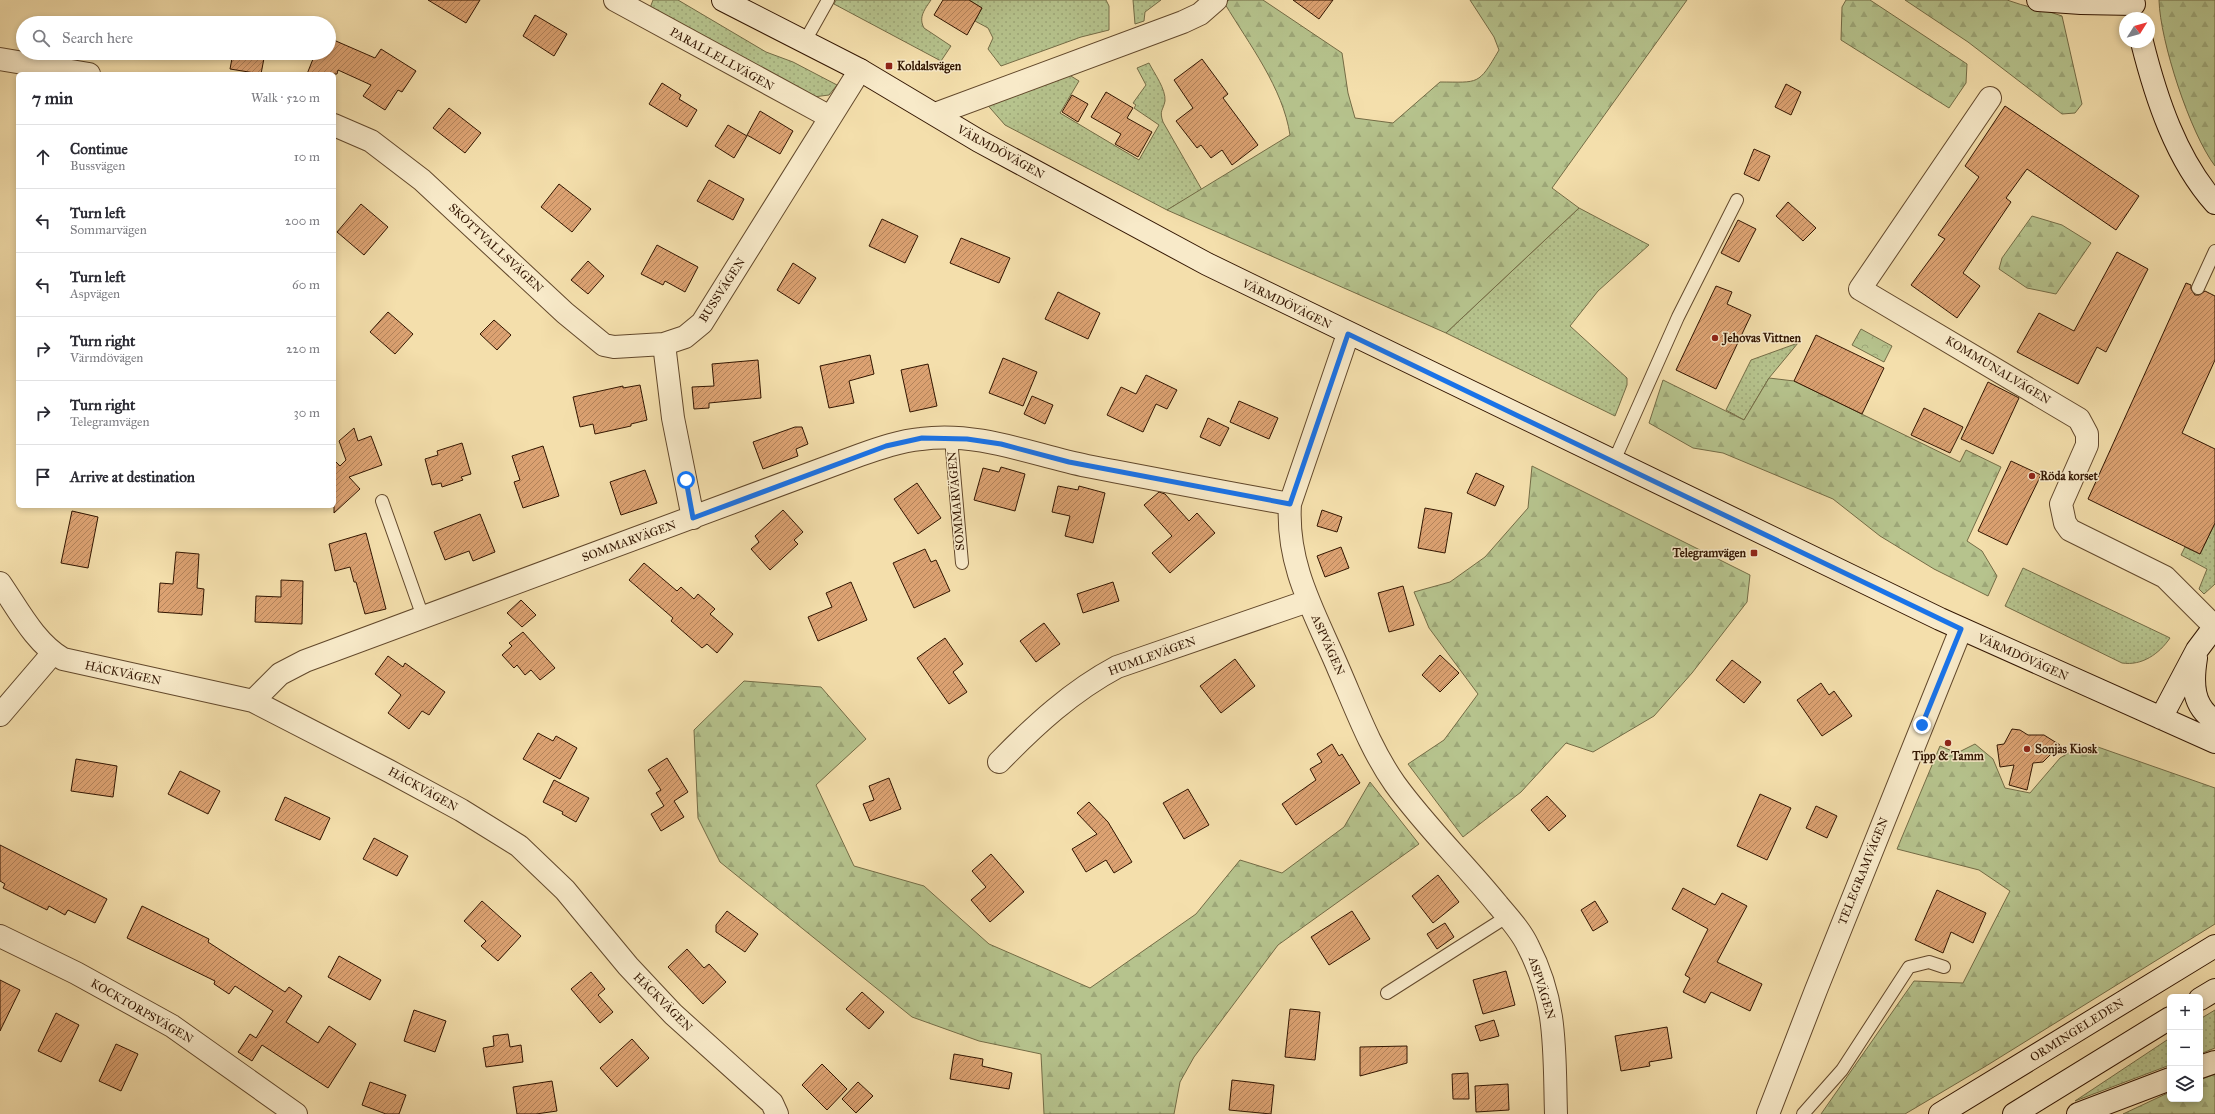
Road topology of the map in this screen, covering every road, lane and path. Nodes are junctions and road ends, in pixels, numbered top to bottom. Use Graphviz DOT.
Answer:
graph roads {
  1 [pos="615,0"];
  2 [pos="723,0"];
  3 [pos="828,0"];
  4 [pos="1216,0"];
  5 [pos="2038,0"];
  6 [pos="2135,7"];
  7 [pos="805,41"];
  8 [pos="2144,48"];
  9 [pos="0,59"];
  10 [pos="860,70"];
  11 [pos="77,72"];
  12 [pos="1990,98"];
  13 [pos="935,114"];
  14 [pos="830,117"];
  15 [pos="336,126"];
  16 [pos="1737,200"];
  17 [pos="2215,203"];
  18 [pos="2215,250"];
  19 [pos="2198,288"];
  20 [pos="1348,334"];
  21 [pos="664,344"];
  22 [pos="951,438"];
  23 [pos="1614,461"];
  24 [pos="382,501"];
  25 [pos="1290,504"];
  26 [pos="693,518"];
  27 [pos="962,563"];
  28 [pos="0,583"];
  29 [pos="1308,601"];
  30 [pos="423,617"];
  31 [pos="2215,626"];
  32 [pos="1961,629"];
  33 [pos="2197,650"];
  34 [pos="53,653"];
  35 [pos="254,701"];
  36 [pos="0,715"];
  37 [pos="2161,718"];
  38 [pos="2215,721"];
  39 [pos="2215,742"];
  40 [pos="999,762"];
  41 [pos="1508,916"];
  42 [pos="0,936"];
  43 [pos="2215,946"];
  44 [pos="1944,967"];
  45 [pos="2215,990"];
  46 [pos="1387,992"];
  47 [pos="2203,997"];
  48 [pos="2167,1020"];
  49 [pos="2215,1062"];
  50 [pos="2203,1066"];
  51 [pos="2167,1080"];
  52 [pos="296,1114"];
  53 [pos="777,1114"];
  54 [pos="1556,1114"];
  55 [pos="1768,1114"];
  56 [pos="1803,1114"];
  57 [pos="1940,1114"];
  58 [pos="2014,1114"];
  59 [pos="2078,1114"];
  1 -- 14 [label="street, PARALLELLVÄGEN"];
  2 -- 7 [label="street, VÄRMDÖVÄGEN"];
  3 -- 7 [label="lane"];
  4 -- 13 [label="street"];
  5 -- 6 [label="street"];
  7 -- 10 [label="street, VÄRMDÖVÄGEN"];
  8 -- 17 [label="street"];
  9 -- 11 [label="street"];
  10 -- 13 [label="street, VÄRMDÖVÄGEN"];
  10 -- 14 [label="street, BUSSVÄGEN"];
  12 -- 31 [label="street, KOMMUNALVÄGEN"];
  13 -- 20 [label="street, VÄRMDÖVÄGEN"];
  14 -- 21 [label="street, BUSSVÄGEN"];
  15 -- 21 [label="street, SKOTTVALLSVÄGEN"];
  16 -- 23 [label="lane"];
  18 -- 19 [label="lane"];
  20 -- 23 [label="street, VÄRMDÖVÄGEN"];
  20 -- 25 [label="street, ASPVÄGEN"];
  21 -- 26 [label="street"];
  22 -- 25 [label="street, SOMMARVÄGEN"];
  22 -- 26 [label="street, SOMMARVÄGEN"];
  22 -- 27 [label="lane, SOMMARVÄGEN"];
  23 -- 32 [label="street, VÄRMDÖVÄGEN"];
  24 -- 30 [label="lane"];
  25 -- 29 [label="street, ASPVÄGEN"];
  26 -- 30 [label="street, SOMMARVÄGEN"];
  28 -- 34 [label="street, HÄCKVÄGEN"];
  29 -- 40 [label="street, HUMLEVÄGEN"];
  29 -- 41 [label="street, ASPVÄGEN"];
  30 -- 35 [label="street, SOMMARVÄGEN"];
  31 -- 33 [label="street"];
  32 -- 37 [label="street, VÄRMDÖVÄGEN"];
  32 -- 55 [label="street, TELEGRAMVÄGEN"];
  33 -- 37 [label="street"];
  33 -- 38 [label="street"];
  34 -- 35 [label="street, HÄCKVÄGEN"];
  34 -- 36 [label="street"];
  35 -- 53 [label="street, HÄCKVÄGEN"];
  37 -- 39 [label="street, VÄRMDÖVÄGEN"];
  41 -- 46 [label="lane"];
  41 -- 54 [label="street, ASPVÄGEN"];
  42 -- 52 [label="street, KOCKTORPSVÄGEN"];
  43 -- 57 [label="street, ORMINGELEDEN"];
  44 -- 56 [label="lane"];
  45 -- 47 [label="street"];
  48 -- 58 [label="street"];
  49 -- 50 [label="street"];
  51 -- 59 [label="street"];
}
